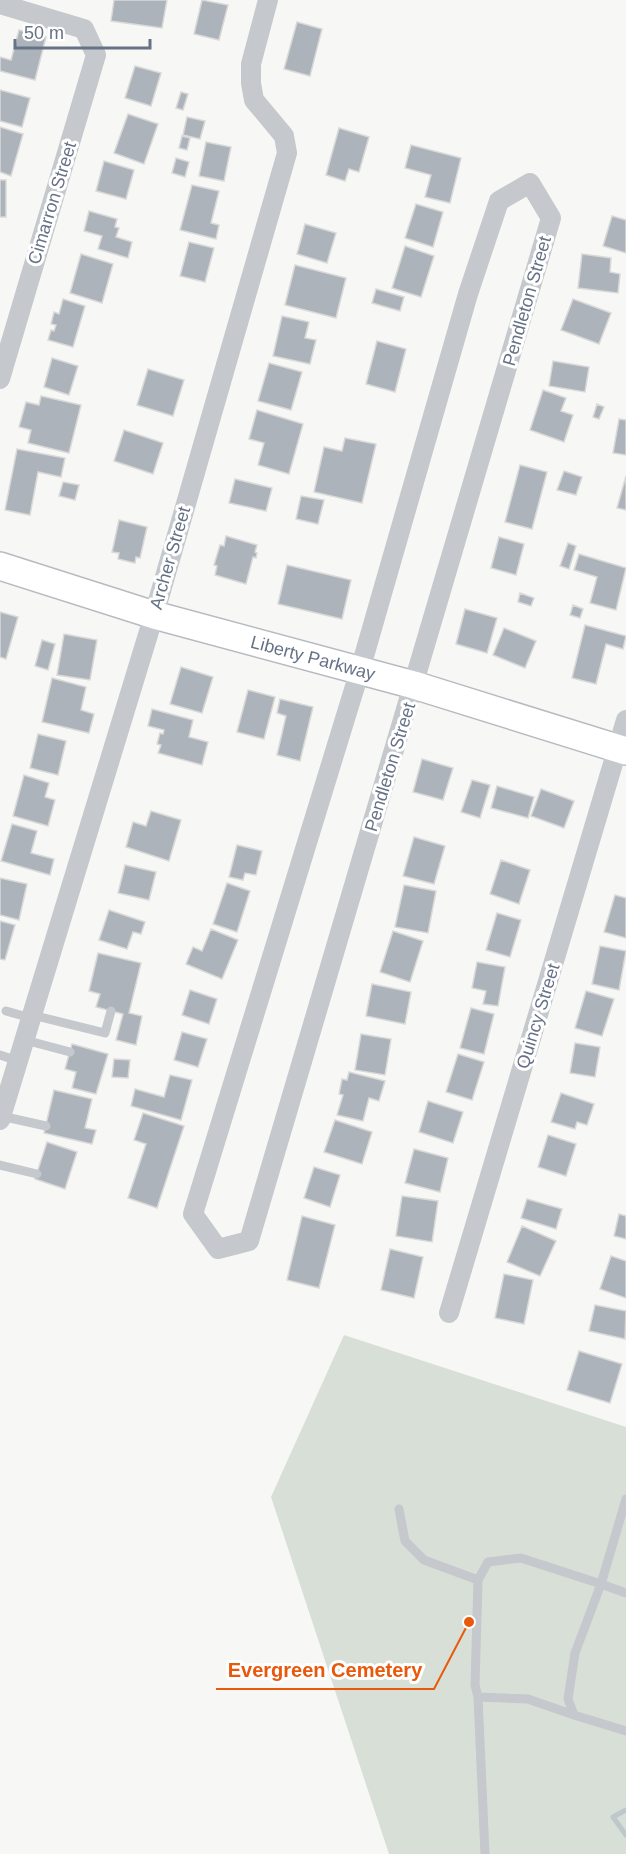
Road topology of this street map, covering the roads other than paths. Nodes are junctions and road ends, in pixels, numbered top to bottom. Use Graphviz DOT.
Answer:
graph roads {
  1 [pos="268,0"];
  2 [pos="0,4"];
  3 [pos="0,379"];
  4 [pos="0,567"];
  5 [pos="154,615"];
  6 [pos="360,670"];
  7 [pos="414,685"];
  8 [pos="626,720"];
  9 [pos="622,749"];
  10 [pos="6,1011"];
  11 [pos="111,1011"];
  12 [pos="32,1016"];
  13 [pos="25,1040"];
  14 [pos="70,1052"];
  15 [pos="9,1058"];
  16 [pos="1,1118"];
  17 [pos="45,1126"];
  18 [pos="0,1165"];
  19 [pos="37,1174"];
  20 [pos="449,1313"];
  21 [pos="626,1499"];
  22 [pos="399,1509"];
  23 [pos="478,1580"];
  24 [pos="601,1584"];
  25 [pos="626,1593"];
  26 [pos="478,1697"];
  27 [pos="574,1716"];
  28 [pos="626,1731"];
  29 [pos="485,1854"];
  1 -- 5 [label="street, Archer Street"];
  2 -- 3 [label="street, Cimarron Street"];
  4 -- 5 [label="street, Liberty Parkway"];
  5 -- 6 [label="street, Liberty Parkway"];
  5 -- 12 [label="street, Archer Street"];
  6 -- 7 [label="street, Liberty Parkway"];
  6 -- 7 [label="street, Pendleton Street"];
  6 -- 7 [label="street, Pendleton Street"];
  7 -- 9 [label="street, Liberty Parkway"];
  8 -- 9 [label="street, Quincy Street"];
  9 -- 20 [label="street, Quincy Street"];
  10 -- 12 [label="lane"];
  11 -- 12 [label="lane"];
  12 -- 13 [label="street, Archer Street"];
  13 -- 14 [label="lane"];
  13 -- 15 [label="street, Archer Street"];
  15 -- 16 [label="street, Archer Street"];
  16 -- 17 [label="lane"];
  18 -- 19 [label="lane"];
  21 -- 24 [label="lane"];
  22 -- 23 [label="lane"];
  23 -- 24 [label="lane"];
  23 -- 26 [label="lane"];
  24 -- 25 [label="lane"];
  24 -- 27 [label="lane"];
  26 -- 27 [label="lane"];
  26 -- 29 [label="lane"];
  27 -- 28 [label="lane"];
}
